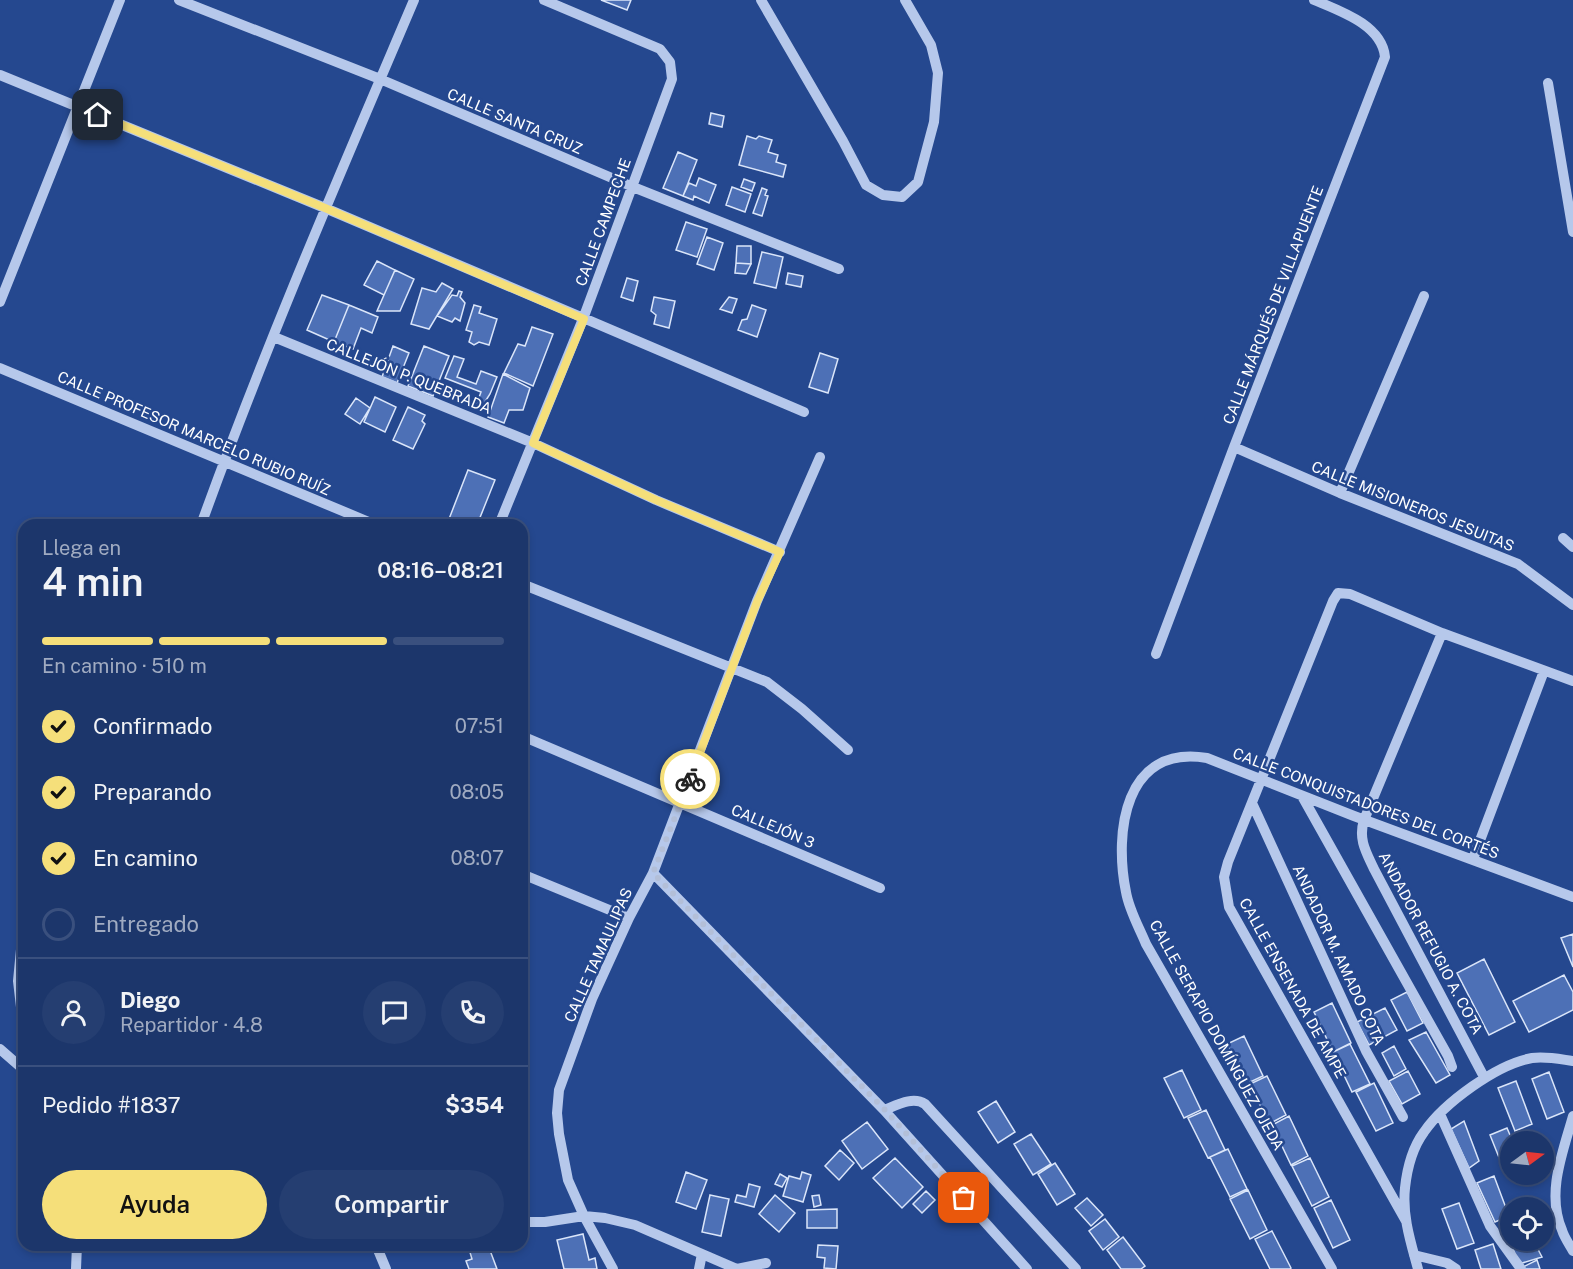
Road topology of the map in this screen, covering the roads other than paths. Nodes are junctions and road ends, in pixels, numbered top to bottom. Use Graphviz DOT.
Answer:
graph roads {
  1 [pos="120,0"];
  2 [pos="179,0"];
  3 [pos="414,0"];
  4 [pos="544,0"];
  5 [pos="761,0"];
  6 [pos="904,0"];
  7 [pos="1314,0"];
  8 [pos="0,75"];
  9 [pos="380,79"];
  10 [pos="1548,83"];
  11 [pos="78,106"];
  12 [pos="633,187"];
  13 [pos="325,208"];
  14 [pos="1573,232"];
  15 [pos="839,269"];
  16 [pos="1424,296"];
  17 [pos="0,302"];
  18 [pos="584,319"];
  19 [pos="274,337"];
  20 [pos="0,368"];
  21 [pos="804,412"];
  22 [pos="533,443"];
  23 [pos="1234,447"];
  24 [pos="820,457"];
  25 [pos="224,462"];
  26 [pos="1340,493"];
  27 [pos="203,519"];
  28 [pos="362,519"];
  29 [pos="501,519"];
  30 [pos="1563,538"];
  31 [pos="1573,547"];
  32 [pos="780,552"];
  33 [pos="528,587"];
  34 [pos="1573,605"];
  35 [pos="1442,633"];
  36 [pos="1156,654"];
  37 [pos="733,669"];
  38 [pos="1544,671"];
  39 [pos="1573,681"];
  40 [pos="528,739"];
  41 [pos="848,750"];
  42 [pos="1148,773"];
  43 [pos="1261,780"];
  44 [pos="1302,796"];
  45 [pos="680,803"];
  46 [pos="1252,803"];
  47 [pos="1364,820"];
  48 [pos="1473,859"];
  49 [pos="653,873"];
  50 [pos="528,876"];
  51 [pos="880,888"];
  52 [pos="1573,897"];
  53 [pos="629,918"];
  54 [pos="0,1049"];
  55 [pos="1573,1061"];
  56 [pos="18,1065"];
  57 [pos="1452,1067"];
  58 [pos="1484,1077"];
  59 [pos="885,1110"];
  60 [pos="1440,1114"];
  61 [pos="1573,1116"];
  62 [pos="1403,1117"];
  63 [pos="584,1216"];
  64 [pos="1406,1221"];
  65 [pos="528,1222"];
  66 [pos="76,1251"];
  67 [pos="378,1251"];
  68 [pos="1573,1251"];
  69 [pos="702,1254"];
  70 [pos="1414,1255"];
  71 [pos="766,1263"];
  72 [pos="76,1269"];
  73 [pos="386,1269"];
  74 [pos="613,1269"];
  75 [pos="699,1269"];
  76 [pos="1027,1269"];
  77 [pos="1076,1269"];
  78 [pos="1332,1269"];
  79 [pos="1418,1269"];
  80 [pos="1456,1269"];
  81 [pos="1521,1269"];
  1 -- 11 [label="street"];
  2 -- 9 [label="street, CALLE SANTA CRUZ"];
  3 -- 9 [label="street"];
  4 -- 12 [label="street, CALLE CAMPECHE"];
  5 -- 6 [label="street"];
  7 -- 23 [label="street, CALLE MÁRQUÉS DE VILLAPUENTE"];
  8 -- 11 [label="street"];
  9 -- 12 [label="street, CALLE SANTA CRUZ"];
  9 -- 13 [label="street"];
  10 -- 14 [label="street"];
  11 -- 13 [label="street"];
  11 -- 17 [label="street"];
  12 -- 15 [label="street, CALLE SANTA CRUZ"];
  12 -- 18 [label="street, CALLE CAMPECHE"];
  13 -- 18 [label="street"];
  13 -- 19 [label="street"];
  16 -- 26 [label="street"];
  18 -- 21 [label="street"];
  18 -- 22 [label="street, CALLE CAMPECHE"];
  19 -- 22 [label="street, CALLEJÓN P. QUEBRADA"];
  19 -- 25 [label="street"];
  20 -- 25 [label="street, CALLE PROFESOR MARCELO RUBIO RUÍZ"];
  22 -- 29 [label="street, CALLE CAMPECHE"];
  22 -- 32 [label="street, CALLEJÓN P. QUEBRADA"];
  23 -- 26 [label="street, CALLE MISIONEROS JESUITAS"];
  23 -- 36 [label="street, CALLE MÁRQUÉS DE VILLAPUENTE"];
  24 -- 32 [label="street, CALLE TAMAULIPAS"];
  25 -- 27 [label="street"];
  25 -- 28 [label="street, CALLE PROFESOR MARCELO RUBIO RUÍZ"];
  26 -- 34 [label="street, CALLE MISIONEROS JESUITAS"];
  30 -- 31 [label="street"];
  32 -- 37 [label="street, CALLE TAMAULIPAS"];
  33 -- 37 [label="street"];
  35 -- 38 [label="street"];
  35 -- 43 [label="street, CALLE ENSENADA DE AMPE"];
  35 -- 47 [label="street"];
  37 -- 41 [label="street"];
  37 -- 45 [label="street, CALLE TAMAULIPAS"];
  38 -- 39 [label="street"];
  38 -- 48 [label="street"];
  40 -- 45 [label="street, CALLEJÓN 3"];
  42 -- 43 [label="street, CALLE CONQUISTADORES DEL CORTÉS"];
  42 -- 78 [label="street, CALLE SERAPIO DOMÍNGUEZ OJEDA"];
  43 -- 44 [label="street, CALLE CONQUISTADORES DEL CORTÉS"];
  43 -- 46 [label="street, CALLE ENSENADA DE AMPE"];
  44 -- 47 [label="street, CALLE CONQUISTADORES DEL CORTÉS"];
  44 -- 57 [label="street"];
  45 -- 49 [label="street, CALLE TAMAULIPAS"];
  45 -- 51 [label="street, CALLEJÓN 3"];
  46 -- 62 [label="street, ANDADOR M. AMADO COTA"];
  46 -- 64 [label="street, CALLE ENSENADA DE AMPE"];
  47 -- 48 [label="street, CALLE CONQUISTADORES DEL CORTÉS"];
  47 -- 58 [label="street, ANDADOR REFUGIO A. COTA"];
  48 -- 52 [label="street, CALLE CONQUISTADORES DEL CORTÉS"];
  49 -- 53 [label="street, CALLE TAMAULIPAS"];
  49 -- 59 [label="street"];
  50 -- 53 [label="street"];
  53 -- 63 [label="street, CALLE TAMAULIPAS"];
  54 -- 56 [label="street"];
  55 -- 58 [label="street"];
  58 -- 60 [label="street"];
  59 -- 76 [label="street"];
  59 -- 77 [label="street"];
  60 -- 64 [label="street"];
  60 -- 81 [label="street"];
  61 -- 68 [label="street"];
  63 -- 65 [label="street"];
  63 -- 69 [label="street"];
  63 -- 74 [label="street, CALLE TAMAULIPAS"];
  64 -- 70 [label="street"];
  66 -- 72 [label="street"];
  67 -- 73 [label="street"];
  69 -- 71 [label="street"];
  69 -- 75 [label="street"];
  70 -- 79 [label="street"];
  70 -- 80 [label="street"];
}
